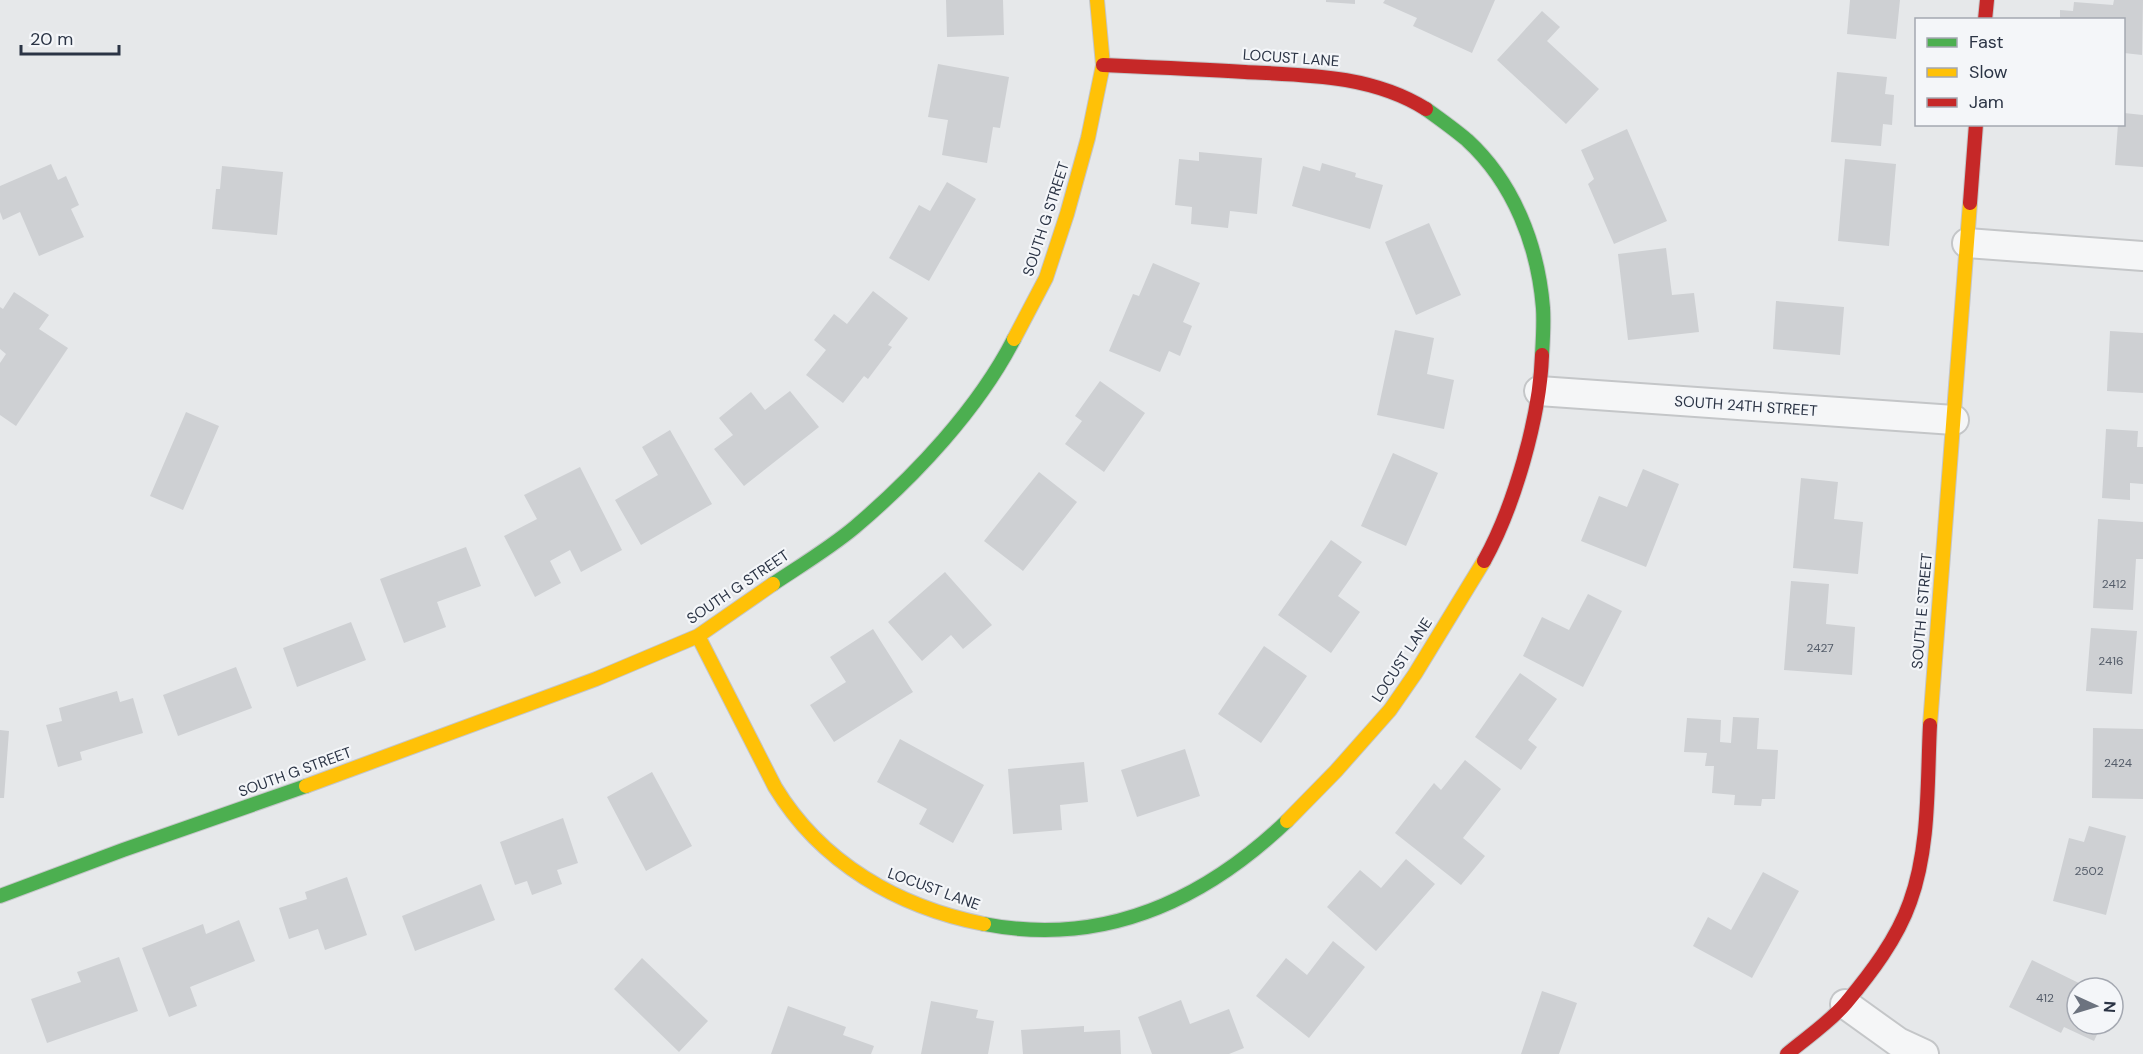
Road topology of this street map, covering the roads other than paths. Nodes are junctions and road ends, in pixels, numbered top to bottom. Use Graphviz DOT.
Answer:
graph roads {
  1 [pos="1097,0"];
  2 [pos="1987,0"];
  3 [pos="1985,18"];
  4 [pos="1103,65"];
  5 [pos="1976,126"];
  6 [pos="1966,243"];
  7 [pos="2143,255"];
  8 [pos="1539,391"];
  9 [pos="1954,420"];
  10 [pos="698,636"];
  11 [pos="0,896"];
  12 [pos="1845,1004"];
  13 [pos="1787,1054"];
  14 [pos="1924,1054"];
  1 -- 4 [label="street, SOUTH G STREET"];
  2 -- 3 [label="street"];
  4 -- 8 [label="street, LOCUST LANE"];
  4 -- 10 [label="street, SOUTH G STREET"];
  5 -- 6 [label="street, SOUTH E STREET"];
  6 -- 7 [label="street"];
  6 -- 9 [label="street, SOUTH E STREET"];
  8 -- 9 [label="street, SOUTH 24TH STREET"];
  8 -- 10 [label="street, LOCUST LANE"];
  9 -- 12 [label="street, SOUTH E STREET"];
  10 -- 11 [label="street, SOUTH G STREET"];
  12 -- 13 [label="street, SOUTH E STREET"];
  12 -- 14 [label="street"];
}
